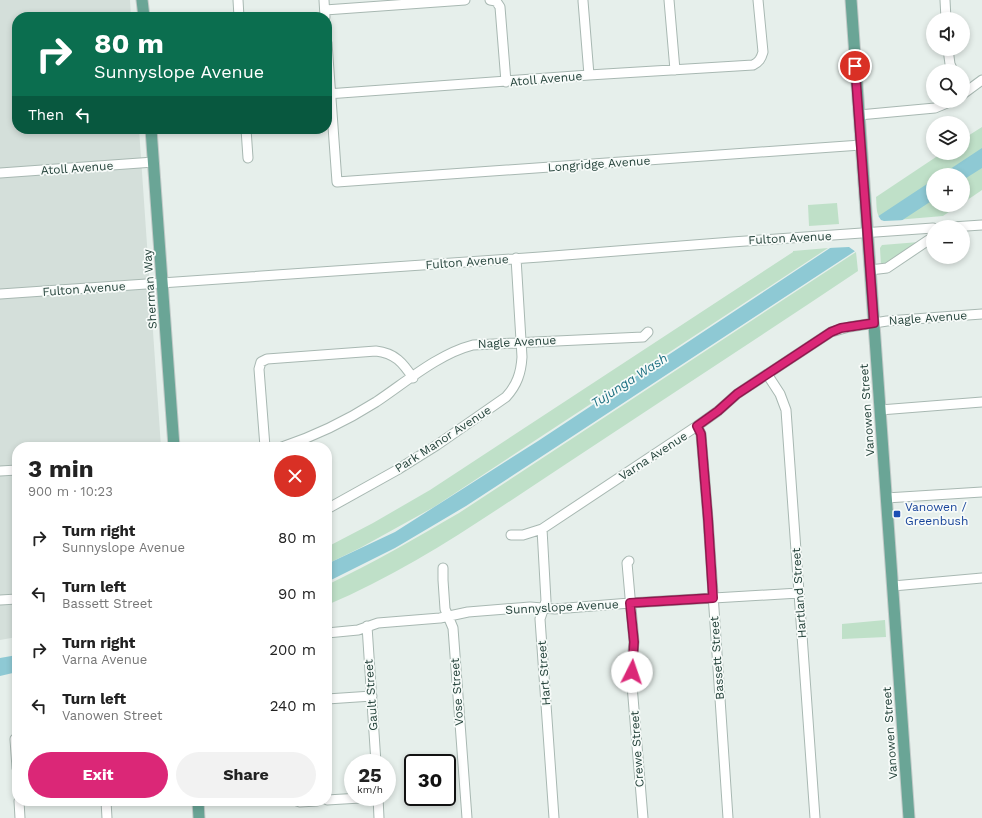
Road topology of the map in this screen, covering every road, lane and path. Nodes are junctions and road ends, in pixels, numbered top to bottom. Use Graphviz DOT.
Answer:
graph roads {
  1 [pos="142,0"];
  2 [pos="238,0"];
  3 [pos="324,0"];
  4 [pos="465,0"];
  5 [pos="669,0"];
  6 [pos="758,0"];
  7 [pos="851,0"];
  8 [pos="945,0"];
  9 [pos="493,1"];
  10 [pos="583,1"];
  11 [pos="143,12"];
  12 [pos="239,12"];
  13 [pos="325,12"];
  14 [pos="332,12"];
  15 [pos="946,12"];
  16 [pos="675,70"];
  17 [pos="589,75"];
  18 [pos="982,80"];
  19 [pos="506,82"];
  20 [pos="970,87"];
  21 [pos="332,94"];
  22 [pos="935,108"];
  23 [pos="859,115"];
  24 [pos="332,127"];
  25 [pos="152,134"];
  26 [pos="246,134"];
  27 [pos="861,145"];
  28 [pos="248,158"];
  29 [pos="154,162"];
  30 [pos="0,174"];
  31 [pos="982,225"];
  32 [pos="970,226"];
  33 [pos="926,228"];
  34 [pos="868,239"];
  35 [pos="926,242"];
  36 [pos="516,258"];
  37 [pos="870,270"];
  38 [pos="162,284"];
  39 [pos="0,294"];
  40 [pos="982,314"];
  41 [pos="874,323"];
  42 [pos="648,332"];
  43 [pos="521,342"];
  44 [pos="767,374"];
  45 [pos="413,378"];
  46 [pos="982,402"];
  47 [pos="880,410"];
  48 [pos="697,426"];
  49 [pos="174,442"];
  50 [pos="265,442"];
  51 [pos="296,442"];
  52 [pos="12,470"];
  53 [pos="0,471"];
  54 [pos="982,492"];
  55 [pos="886,498"];
  56 [pos="332,506"];
  57 [pos="542,529"];
  58 [pos="510,535"];
  59 [pos="629,561"];
  60 [pos="443,568"];
  61 [pos="982,578"];
  62 [pos="892,586"];
  63 [pos="799,593"];
  64 [pos="713,598"];
  65 [pos="12,599"];
  66 [pos="0,600"];
  67 [pos="630,603"];
  68 [pos="542,609"];
  69 [pos="448,617"];
  70 [pos="367,626"];
  71 [pos="332,633"];
  72 [pos="372,696"];
  73 [pos="332,699"];
  74 [pos="375,754"];
  75 [pos="344,799"];
  76 [pos="332,800"];
  77 [pos="19,806"];
  78 [pos="106,806"];
  79 [pos="198,806"];
  80 [pos="378,806"];
  81 [pos="20,818"];
  82 [pos="107,818"];
  83 [pos="199,818"];
  84 [pos="379,818"];
  85 [pos="467,818"];
  86 [pos="554,818"];
  87 [pos="643,818"];
  88 [pos="728,818"];
  89 [pos="815,818"];
  90 [pos="909,818"];
  1 -- 11 [label="main road"];
  2 -- 12 [label="street"];
  3 -- 13 [label="street"];
  4 -- 14 [label="street"];
  5 -- 16 [label="street"];
  6 -- 16 [label="street, Atoll Avenue"];
  7 -- 23 [label="main road, Vanowen Street"];
  8 -- 15 [label="street"];
  9 -- 19 [label="street"];
  10 -- 17 [label="street"];
  16 -- 17 [label="street, Atoll Avenue"];
  17 -- 19 [label="street, Atoll Avenue"];
  18 -- 20 [label="street"];
  19 -- 21 [label="street, Atoll Avenue"];
  22 -- 23 [label="street"];
  23 -- 27 [label="main road, Vanowen Street"];
  24 -- 27 [label="street, Longridge Avenue"];
  25 -- 29 [label="main road, Sherman Way"];
  26 -- 28 [label="street"];
  27 -- 34 [label="main road, Vanowen Street"];
  29 -- 30 [label="street, Atoll Avenue"];
  29 -- 38 [label="main road, Sherman Way"];
  31 -- 32 [label="street"];
  33 -- 34 [label="street, Fulton Avenue"];
  34 -- 36 [label="street, Fulton Avenue"];
  34 -- 37 [label="main road, Vanowen Street"];
  35 -- 37 [label="street"];
  36 -- 38 [label="street, Fulton Avenue"];
  36 -- 43 [label="street"];
  37 -- 41 [label="main road, Vanowen Street"];
  38 -- 39 [label="street, Fulton Avenue"];
  38 -- 49 [label="main road, Sherman Way"];
  40 -- 41 [label="street, Nagle Avenue"];
  41 -- 44 [label="street, Varna Avenue"];
  41 -- 47 [label="main road, Vanowen Street"];
  42 -- 43 [label="street, Nagle Avenue"];
  43 -- 45 [label="street, Nagle Avenue"];
  43 -- 56 [label="street, Park Manor Avenue"];
  44 -- 48 [label="street, Varna Avenue"];
  44 -- 63 [label="street, Hartland Street"];
  45 -- 50 [label="street"];
  45 -- 51 [label="street"];
  46 -- 47 [label="street"];
  47 -- 55 [label="main road, Vanowen Street"];
  48 -- 57 [label="street, Varna Avenue"];
  48 -- 64 [label="street, Bassett Street"];
  52 -- 53 [label="street"];
  54 -- 55 [label="street"];
  55 -- 62 [label="main road, Vanowen Street"];
  57 -- 58 [label="street, Varna Avenue"];
  57 -- 68 [label="street, Hart Street"];
  59 -- 67 [label="street, Crewe Street"];
  60 -- 69 [label="street, Vose Street"];
  61 -- 62 [label="street"];
  62 -- 90 [label="main road, Vanowen Street"];
  63 -- 64 [label="street, Sunnyslope Avenue"];
  63 -- 89 [label="street, Hartland Street"];
  64 -- 67 [label="street, Sunnyslope Avenue"];
  64 -- 88 [label="street, Bassett Street"];
  65 -- 66 [label="street"];
  67 -- 68 [label="street, Sunnyslope Avenue"];
  67 -- 87 [label="street, Crewe Street"];
  68 -- 69 [label="street, Sunnyslope Avenue"];
  68 -- 86 [label="street, Hart Street"];
  69 -- 70 [label="street, Sunnyslope Avenue"];
  69 -- 85 [label="street, Vose Street"];
  70 -- 71 [label="street, Sunnyslope Avenue"];
  70 -- 72 [label="street, Gault Street"];
  72 -- 73 [label="street"];
  72 -- 74 [label="street, Gault Street"];
  75 -- 76 [label="street"];
  77 -- 81 [label="street"];
  78 -- 82 [label="street"];
  79 -- 83 [label="main road"];
  80 -- 84 [label="street"];
}
